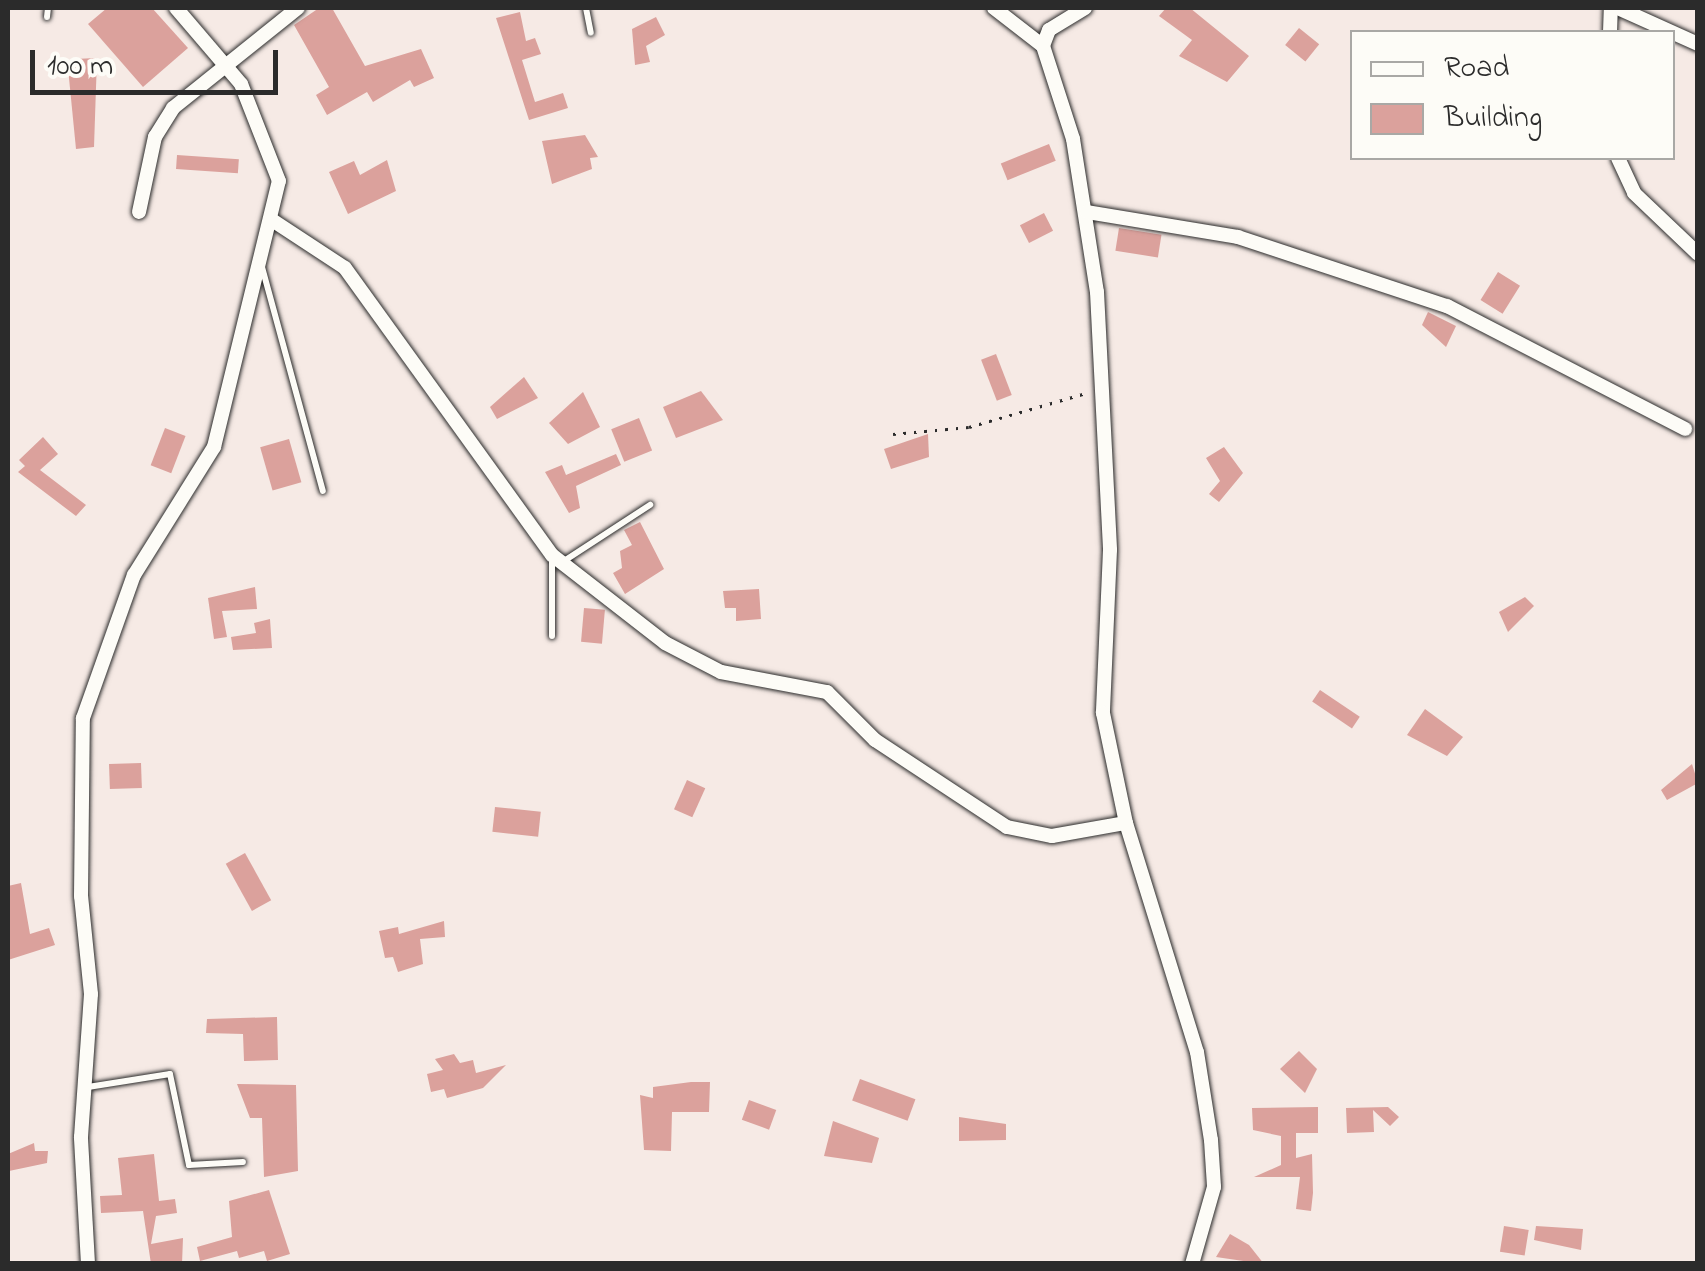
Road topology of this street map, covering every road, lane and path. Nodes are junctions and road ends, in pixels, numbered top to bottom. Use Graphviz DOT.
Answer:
graph roads {
  1 [pos="48,8"];
  2 [pos="176,8"];
  3 [pos="298,8"];
  4 [pos="586,8"];
  5 [pos="994,8"];
  6 [pos="1085,8"];
  7 [pos="1615,8"];
  8 [pos="48,17"];
  9 [pos="1666,30"];
  10 [pos="591,33"];
  11 [pos="1675,34"];
  12 [pos="1698,44"];
  13 [pos="1044,46"];
  14 [pos="222,61"];
  15 [pos="1619,160"];
  16 [pos="139,212"];
  17 [pos="1087,212"];
  18 [pos="272,220"];
  19 [pos="1698,254"];
  20 [pos="258,256"];
  21 [pos="1101,387"];
  22 [pos="1684,429"];
  23 [pos="893,434"];
  24 [pos="323,490"];
  25 [pos="650,505"];
  26 [pos="558,558"];
  27 [pos="552,636"];
  28 [pos="1126,823"];
  29 [pos="88,1087"];
  30 [pos="243,1162"];
  31 [pos="88,1264"];
  32 [pos="1192,1264"];
  1 -- 8 [label="lane"];
  2 -- 14 [label="street"];
  3 -- 14 [label="street"];
  4 -- 10 [label="lane"];
  5 -- 13 [label="street"];
  6 -- 13 [label="street"];
  7 -- 9 [label="street"];
  11 -- 12 [label="street"];
  13 -- 17 [label="street"];
  14 -- 16 [label="street"];
  14 -- 18 [label="street"];
  15 -- 19 [label="street"];
  17 -- 21 [label="street"];
  17 -- 22 [label="street"];
  18 -- 20 [label="street"];
  18 -- 26 [label="street"];
  20 -- 24 [label="lane"];
  20 -- 29 [label="street"];
  21 -- 23 [label="path"];
  21 -- 28 [label="street"];
  25 -- 26 [label="lane"];
  26 -- 27 [label="lane"];
  26 -- 28 [label="street"];
  28 -- 32 [label="street"];
  29 -- 30 [label="lane"];
  29 -- 31 [label="street"];
}
